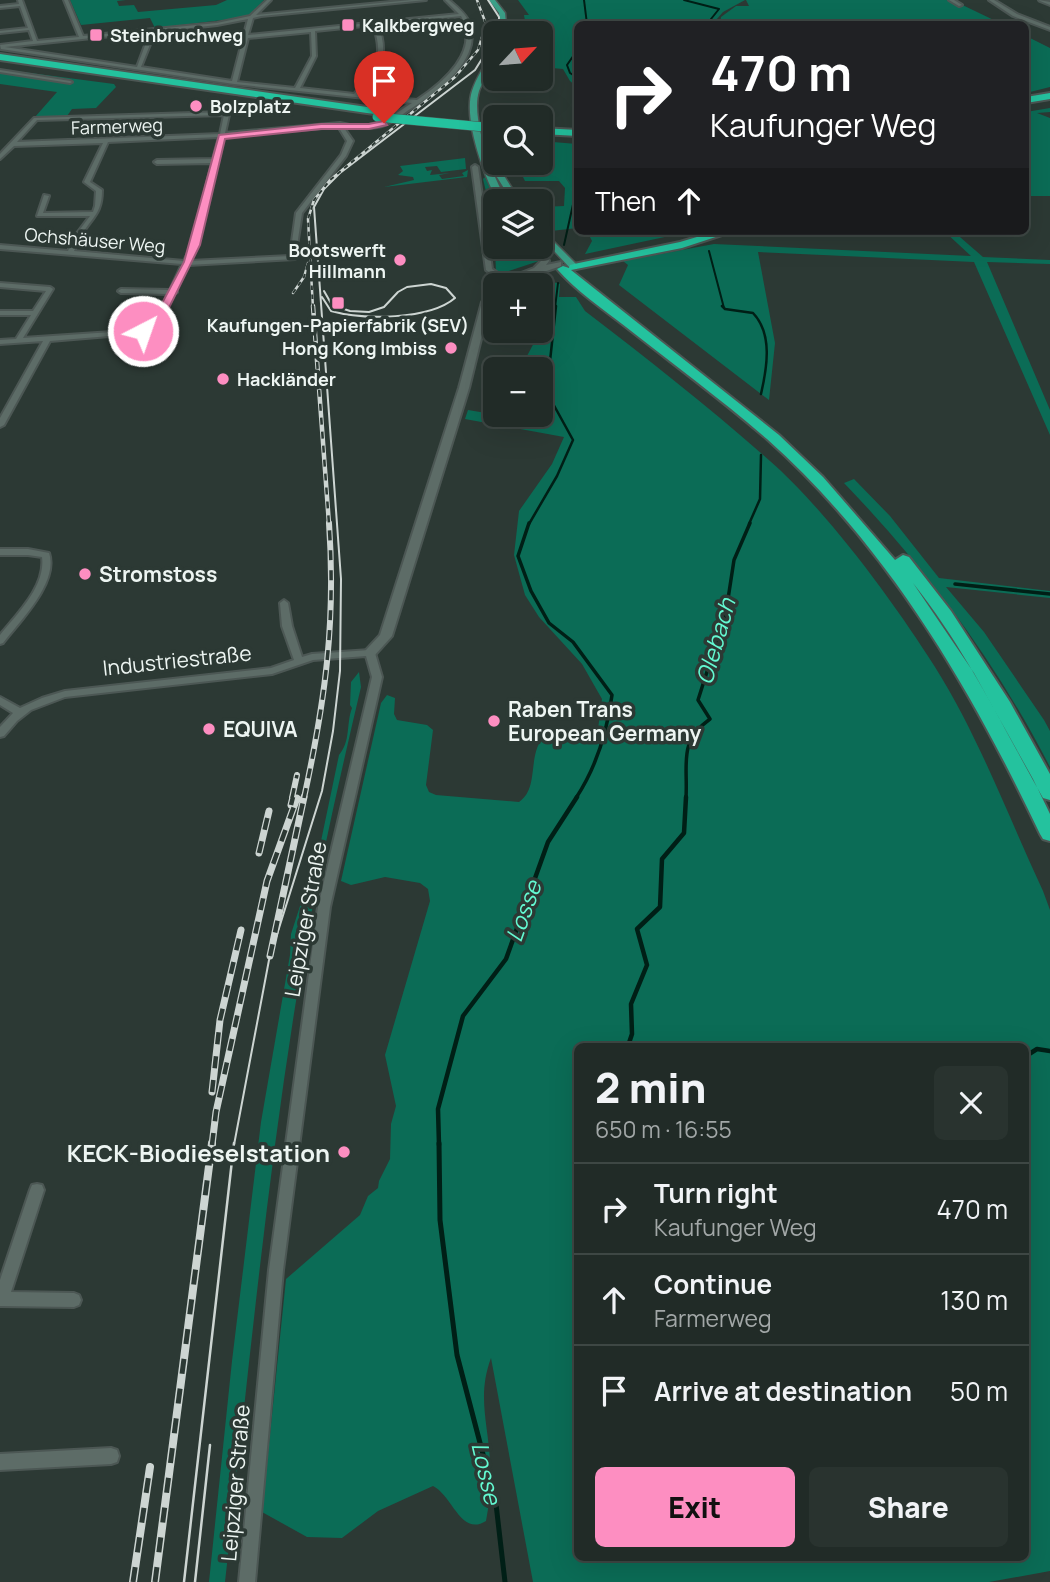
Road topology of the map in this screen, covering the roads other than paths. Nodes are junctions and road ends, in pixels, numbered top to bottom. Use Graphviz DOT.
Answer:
graph roads {
  1 [pos="66,0"];
  2 [pos="269,0"];
  3 [pos="424,0"];
  4 [pos="447,0"];
  5 [pos="492,0"];
  6 [pos="951,0"];
  7 [pos="991,0"];
  8 [pos="1041,0"];
  9 [pos="21,2"];
  10 [pos="1050,4"];
  11 [pos="960,5"];
  12 [pos="0,7"];
  13 [pos="463,15"];
  14 [pos="251,17"];
  15 [pos="503,21"];
  16 [pos="374,24"];
  17 [pos="30,29"];
  18 [pos="1050,29"];
  19 [pos="153,30"];
  20 [pos="313,30"];
  21 [pos="0,32"];
  22 [pos="81,37"];
  23 [pos="246,37"];
  24 [pos="35,41"];
  25 [pos="0,47"];
  26 [pos="0,60"];
  27 [pos="138,69"];
  28 [pos="0,71"];
  29 [pos="483,76"];
  30 [pos="70,82"];
  31 [pos="234,83"];
  32 [pos="297,89"];
  33 [pos="355,96"];
  34 [pos="1050,96"];
  35 [pos="1029,100"];
  36 [pos="418,102"];
  37 [pos="1050,102"];
  38 [pos="1029,106"];
  39 [pos="379,114"];
  40 [pos="483,122"];
  41 [pos="340,125"];
  42 [pos="483,127"];
  43 [pos="553,127"];
  44 [pos="574,131"];
  45 [pos="574,131"];
  46 [pos="553,132"];
  47 [pos="222,137"];
  48 [pos="106,141"];
  49 [pos="13,144"];
  50 [pos="483,149"];
  51 [pos="0,157"];
  52 [pos="215,161"];
  53 [pos="157,162"];
  54 [pos="475,167"];
  55 [pos="46,196"];
  56 [pos="95,214"];
  57 [pos="696,235"];
  58 [pos="716,235"];
  59 [pos="0,247"];
  60 [pos="553,248"];
  61 [pos="71,252"];
  62 [pos="553,256"];
  63 [pos="544,259"];
  64 [pos="604,261"];
  65 [pos="188,262"];
  66 [pos="566,265"];
  67 [pos="537,270"];
  68 [pos="492,273"];
  69 [pos="528,273"];
  70 [pos="533,273"];
  71 [pos="593,284"];
  72 [pos="0,285"];
  73 [pos="121,291"];
  74 [pos="174,292"];
  75 [pos="0,313"];
  76 [pos="34,313"];
  77 [pos="483,314"];
  78 [pos="48,338"];
  79 [pos="19,340"];
  80 [pos="0,341"];
  81 [pos="0,425"];
  82 [pos="0,552"];
  83 [pos="284,603"];
  84 [pos="0,641"];
  85 [pos="370,653"];
  86 [pos="299,661"];
  87 [pos="0,700"];
  88 [pos="18,712"];
  89 [pos="0,734"];
  90 [pos="1050,793"];
  91 [pos="1050,834"];
  92 [pos="37,1189"];
  93 [pos="1,1299"];
  94 [pos="74,1300"];
  95 [pos="111,1457"];
  96 [pos="0,1462"];
  97 [pos="247,1582"];
  1 -- 22 [label="street"];
  2 -- 14 [label="street"];
  3 -- 14 [label="street"];
  4 -- 13 [label="street"];
  5 -- 15 [label="main road"];
  6 -- 11 [label="street"];
  7 -- 18 [label="street"];
  8 -- 10 [label="street"];
  9 -- 12 [label="street"];
  9 -- 17 [label="street"];
  13 -- 16 [label="street"];
  13 -- 36 [label="street"];
  14 -- 19 [label="street"];
  14 -- 23 [label="street"];
  16 -- 20 [label="street"];
  16 -- 33 [label="street"];
  17 -- 21 [label="street"];
  17 -- 24 [label="street"];
  19 -- 22 [label="street"];
  19 -- 27 [label="street"];
  20 -- 23 [label="street"];
  20 -- 32 [label="street"];
  22 -- 24 [label="street"];
  23 -- 31 [label="street"];
  24 -- 25 [label="street"];
  25 -- 27 [label="street"];
  26 -- 39 [label="highway"];
  27 -- 31 [label="street"];
  28 -- 30 [label="street"];
  29 -- 50 [label="main road"];
  31 -- 32 [label="street"];
  32 -- 33 [label="street"];
  33 -- 36 [label="street"];
  34 -- 35 [label="highway"];
  36 -- 41 [label="street"];
  37 -- 38 [label="highway"];
  39 -- 40 [label="highway, bridge"];
  39 -- 42 [label="highway, bridge"];
  41 -- 47 [label="street, Farmerweg"];
  41 -- 65 [label="street, Ochshäuser Weg"];
  43 -- 44 [label="highway"];
  45 -- 46 [label="highway"];
  47 -- 48 [label="street, Farmerweg"];
  47 -- 49 [label="street"];
  47 -- 52 [label="street"];
  48 -- 49 [label="street, Farmerweg"];
  48 -- 56 [label="street"];
  49 -- 51 [label="street"];
  52 -- 53 [label="street"];
  52 -- 65 [label="street"];
  54 -- 68 [label="street"];
  55 -- 56 [label="street"];
  56 -- 61 [label="street"];
  57 -- 66 [label="highway"];
  58 -- 64 [label="highway"];
  59 -- 61 [label="street, Ochshäuser Weg"];
  60 -- 66 [label="main road"];
  61 -- 65 [label="street, Ochshäuser Weg"];
  62 -- 66 [label="main road"];
  63 -- 67 [label="street"];
  64 -- 66 [label="highway"];
  64 -- 71 [label="highway"];
  65 -- 74 [label="street"];
  66 -- 67 [label="street"];
  66 -- 70 [label="street"];
  66 -- 71 [label="highway"];
  66 -- 91 [label="highway"];
  67 -- 69 [label="street"];
  71 -- 90 [label="highway"];
  72 -- 76 [label="street"];
  73 -- 74 [label="street"];
  74 -- 78 [label="street"];
  75 -- 76 [label="street"];
  76 -- 79 [label="street"];
  77 -- 85 [label="street"];
  78 -- 79 [label="street"];
  78 -- 81 [label="street"];
  79 -- 80 [label="street"];
  82 -- 84 [label="street"];
  83 -- 86 [label="street"];
  85 -- 86 [label="street, Industriestraße"];
  85 -- 97 [label="street, Leipziger Straße"];
  86 -- 88 [label="street, Industriestraße"];
  87 -- 88 [label="street"];
  88 -- 89 [label="street, Industriestraße"];
  92 -- 93 [label="street"];
  93 -- 94 [label="street"];
  95 -- 96 [label="street"];
}
